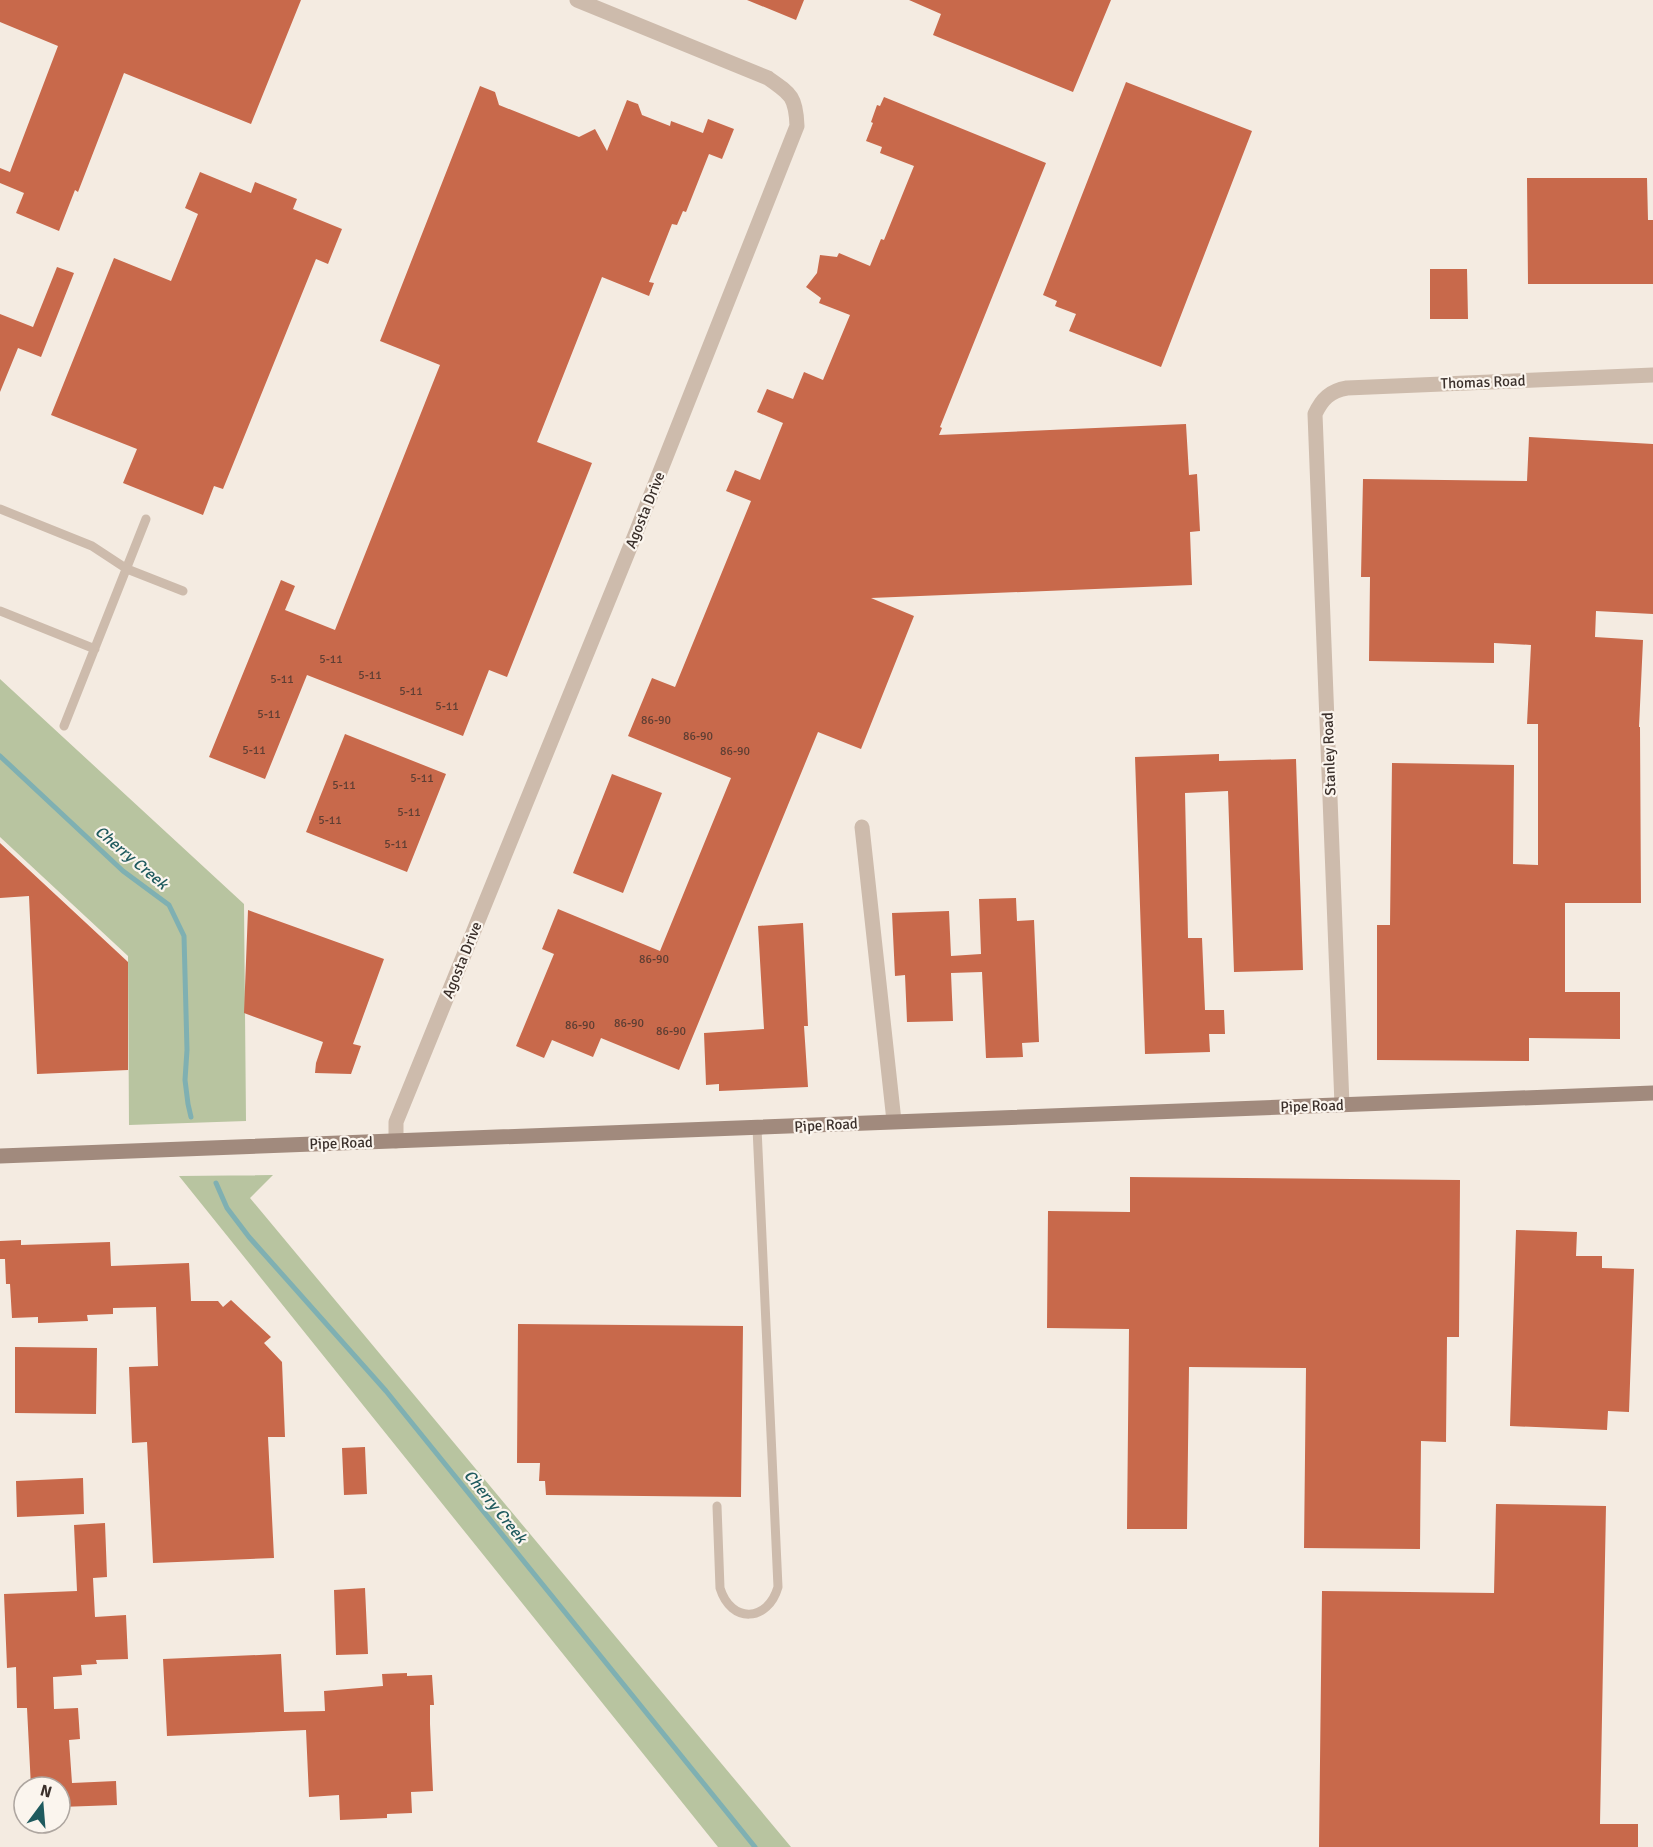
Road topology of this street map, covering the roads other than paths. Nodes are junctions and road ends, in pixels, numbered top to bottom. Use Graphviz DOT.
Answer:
graph roads {
  1 [pos="577,0"];
  2 [pos="1653,375"];
  3 [pos="1320,405"];
  4 [pos="0,509"];
  5 [pos="146,519"];
  6 [pos="127,569"];
  7 [pos="183,591"];
  8 [pos="0,611"];
  9 [pos="95,649"];
  10 [pos="64,726"];
  11 [pos="862,827"];
  12 [pos="1653,1093"];
  13 [pos="1342,1105"];
  14 [pos="894,1121"];
  15 [pos="757,1128"];
  16 [pos="396,1141"];
  17 [pos="0,1156"];
  18 [pos="717,1506"];
  1 -- 16 [label="street, Agosta Drive"];
  2 -- 3 [label="street, Thomas Road"];
  3 -- 13 [label="street, Stanley Road"];
  4 -- 6 [label="lane"];
  5 -- 6 [label="lane"];
  6 -- 7 [label="lane"];
  6 -- 9 [label="lane"];
  8 -- 9 [label="lane"];
  9 -- 10 [label="lane"];
  11 -- 14 [label="street"];
  12 -- 13 [label="street, Pipe Road"];
  13 -- 14 [label="street, Pipe Road"];
  14 -- 15 [label="street, Pipe Road"];
  15 -- 16 [label="street, Pipe Road"];
  15 -- 18 [label="lane"];
  16 -- 17 [label="street, Pipe Road"];
}
